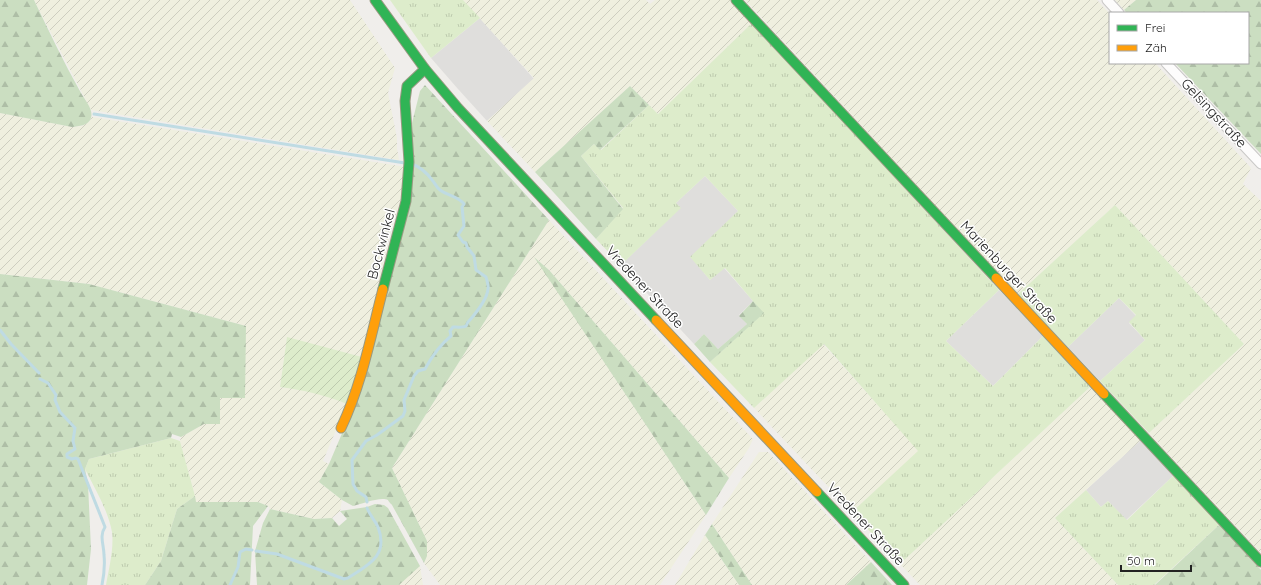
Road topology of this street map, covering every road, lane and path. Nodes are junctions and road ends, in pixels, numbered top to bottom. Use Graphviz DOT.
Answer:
graph roads {
  1 [pos="375,0"];
  2 [pos="736,0"];
  3 [pos="1107,0"];
  4 [pos="1118,12"];
  5 [pos="1167,64"];
  6 [pos="425,69"];
  7 [pos="1261,164"];
  8 [pos="341,428"];
  9 [pos="1261,562"];
  10 [pos="904,585"];
  1 -- 6 [label="street, Vredener Straße"];
  2 -- 9 [label="street, Marienburger Straße"];
  3 -- 4 [label="street"];
  5 -- 7 [label="street, Gelsingstraße"];
  6 -- 8 [label="street, Bockwinkel"];
  6 -- 10 [label="street, Vredener Straße"];
}
